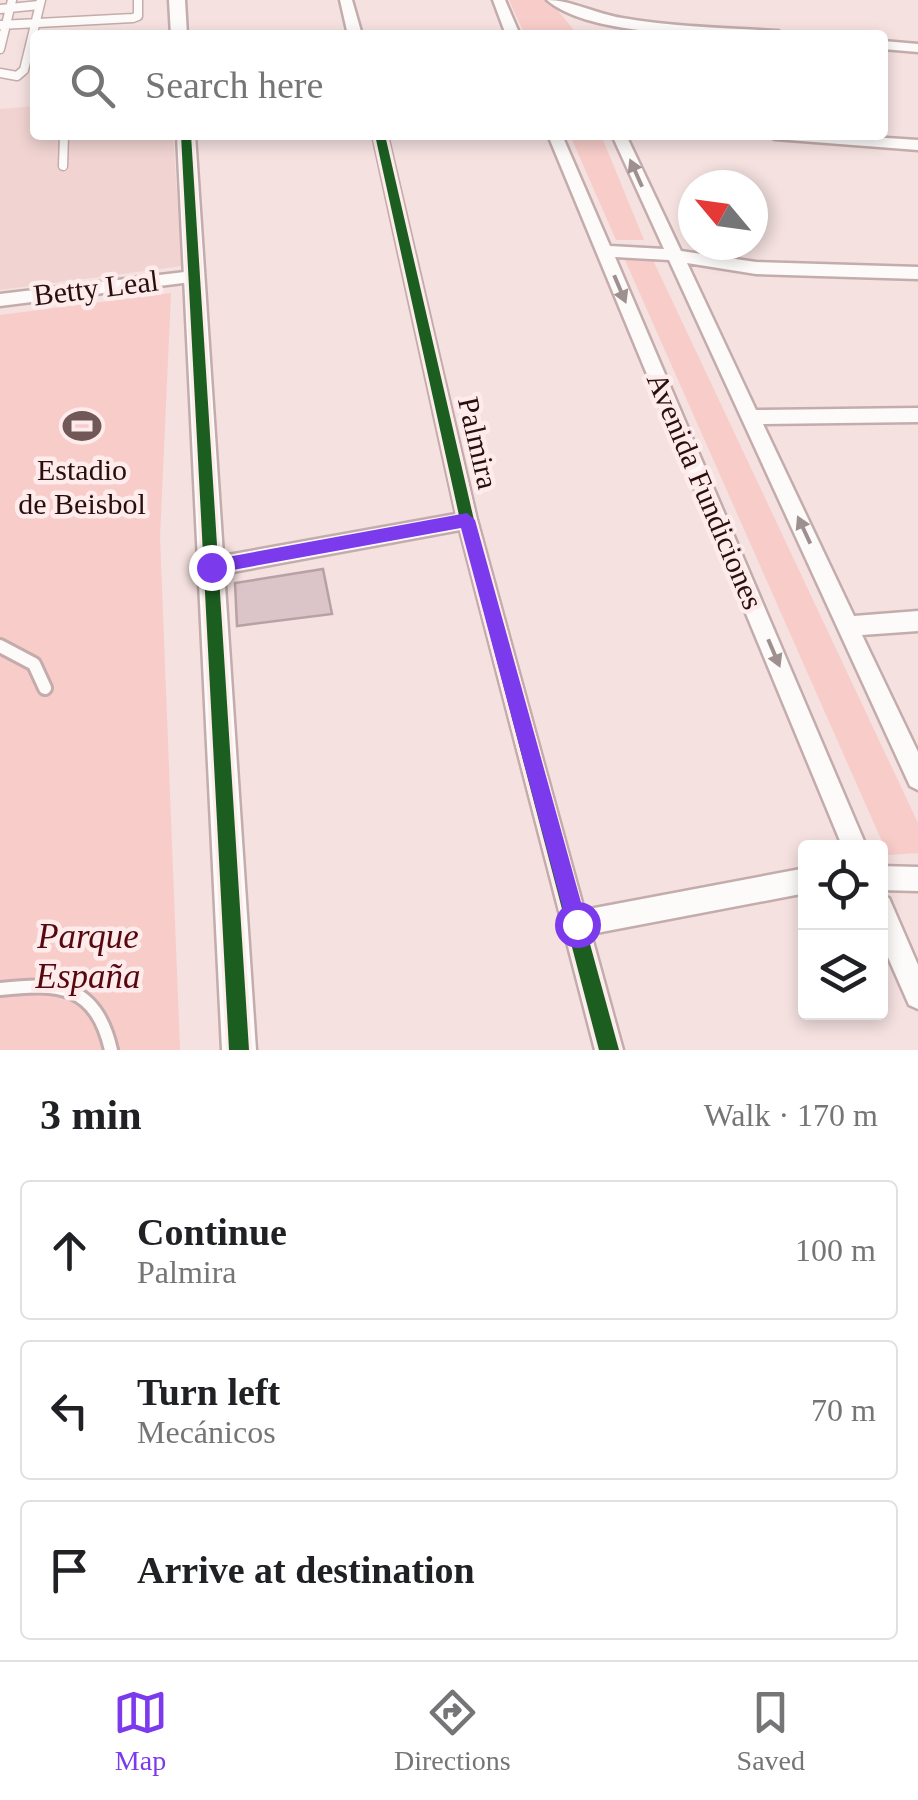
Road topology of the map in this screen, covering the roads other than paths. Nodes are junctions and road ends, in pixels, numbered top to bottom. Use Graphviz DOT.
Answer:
graph roads {
  1 [pos="138,0"];
  2 [pos="177,0"];
  3 [pos="346,0"];
  4 [pos="498,0"];
  5 [pos="554,0"];
  6 [pos="40,2"];
  7 [pos="7,5"];
  8 [pos="608,19"];
  9 [pos="36,22"];
  10 [pos="3,24"];
  11 [pos="34,30"];
  12 [pos="179,30"];
  13 [pos="354,30"];
  14 [pos="511,30"];
  15 [pos="607,30"];
  16 [pos="725,30"];
  17 [pos="888,45"];
  18 [pos="30,46"];
  19 [pos="918,48"];
  20 [pos="0,49"];
  21 [pos="0,73"];
  22 [pos="64,140"];
  23 [pos="186,140"];
  24 [pos="381,140"];
  25 [pos="558,140"];
  26 [pos="621,140"];
  27 [pos="847,140"];
  28 [pos="918,145"];
  29 [pos="63,166"];
  30 [pos="604,251"];
  31 [pos="672,255"];
  32 [pos="918,273"];
  33 [pos="193,276"];
  34 [pos="0,300"];
  35 [pos="918,415"];
  36 [pos="752,417"];
  37 [pos="467,520"];
  38 [pos="211,567"];
  39 [pos="918,621"];
  40 [pos="849,626"];
  41 [pos="0,646"];
  42 [pos="46,688"];
  43 [pos="918,778"];
  44 [pos="853,840"];
  45 [pos="888,878"];
  46 [pos="918,879"];
  47 [pos="798,882"];
  48 [pos="577,924"];
  49 [pos="888,926"];
  50 [pos="0,989"];
  51 [pos="918,996"];
  52 [pos="111,1050"];
  53 [pos="239,1050"];
  54 [pos="609,1050"];
  1 -- 9 [label="lane"];
  2 -- 12 [label="street"];
  3 -- 13 [label="street"];
  4 -- 14 [label="street"];
  5 -- 8 [label="street"];
  6 -- 7 [label="lane"];
  6 -- 9 [label="lane"];
  7 -- 10 [label="lane"];
  8 -- 15 [label="street"];
  8 -- 16 [label="street"];
  9 -- 10 [label="lane"];
  9 -- 11 [label="lane"];
  10 -- 20 [label="lane"];
  17 -- 19 [label="street"];
  18 -- 21 [label="lane"];
  22 -- 29 [label="lane"];
  23 -- 33 [label="street"];
  24 -- 37 [label="street, Palmira"];
  25 -- 30 [label="street, Avenida Fundiciones"];
  31 -- 26 [label="street, one-way"];
  27 -- 28 [label="street"];
  30 -- 31 [label="street"];
  30 -- 44 [label="street, Avenida Fundiciones, one-way"];
  31 -- 32 [label="street"];
  31 -- 36 [label="street"];
  33 -- 34 [label="street, Betty Leal"];
  33 -- 38 [label="street"];
  35 -- 36 [label="street"];
  40 -- 36 [label="street, one-way"];
  37 -- 38 [label="street"];
  37 -- 48 [label="street, Palmira"];
  38 -- 53 [label="street"];
  39 -- 40 [label="street"];
  40 -- 43 [label="street"];
  41 -- 42 [label="lane"];
  45 -- 46 [label="street"];
  47 -- 48 [label="street"];
  48 -- 54 [label="street, Palmira"];
  49 -- 51 [label="street"];
  50 -- 52 [label="lane"];
}
